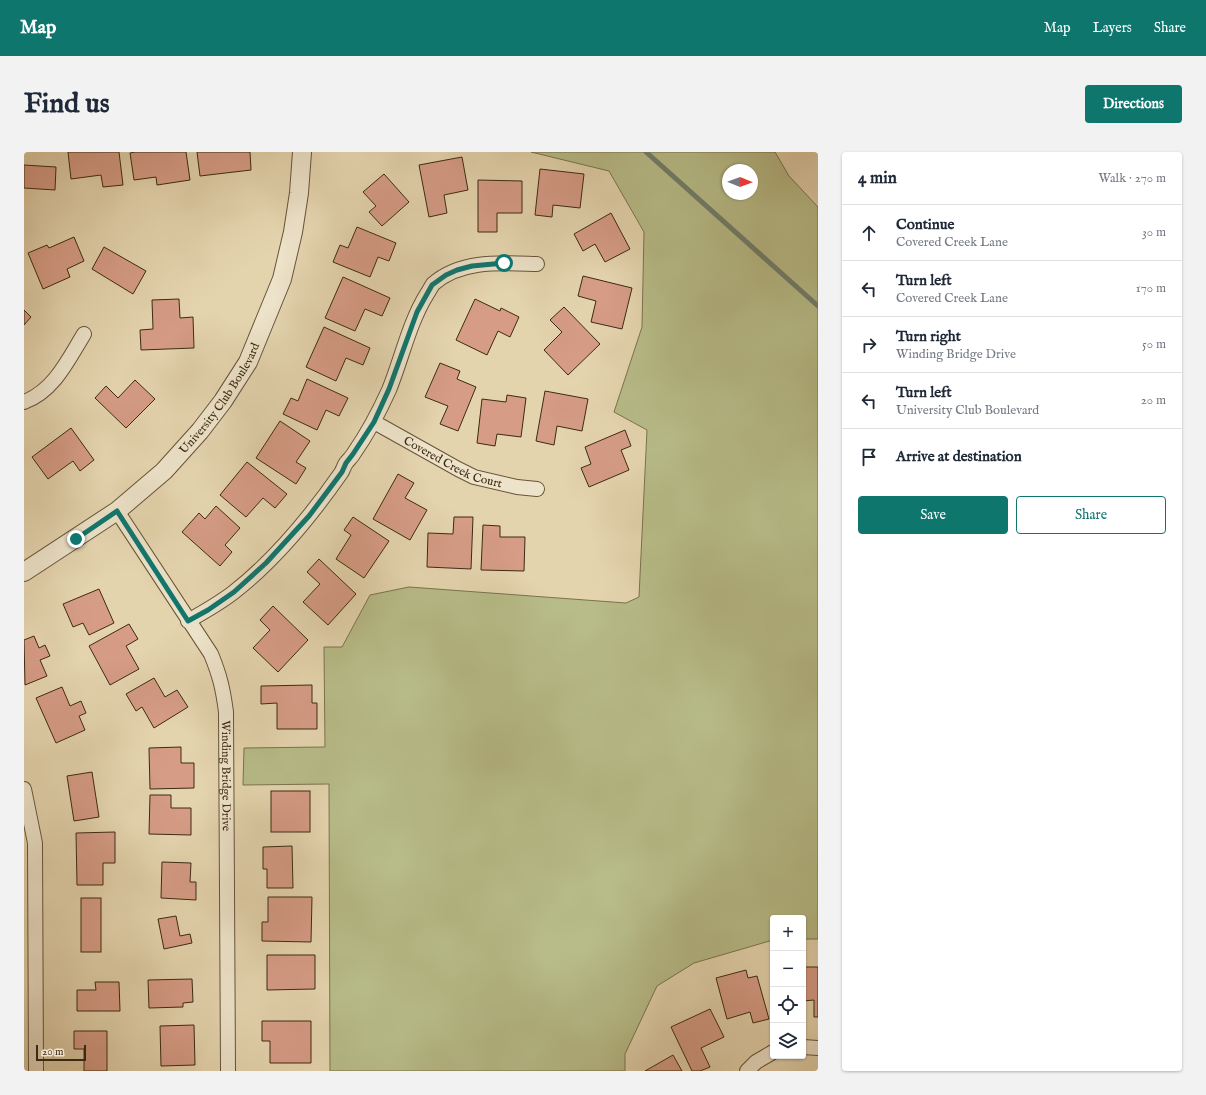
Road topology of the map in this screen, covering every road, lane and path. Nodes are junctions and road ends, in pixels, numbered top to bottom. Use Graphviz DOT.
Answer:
graph roads {
  1 [pos="302,152"];
  2 [pos="538,264"];
  3 [pos="84,334"];
  4 [pos="24,402"];
  5 [pos="374,422"];
  6 [pos="537,489"];
  7 [pos="117,511"];
  8 [pos="24,572"];
  9 [pos="188,621"];
  10 [pos="24,789"];
  11 [pos="806,1048"];
  12 [pos="818,1048"];
  13 [pos="770,1054"];
  14 [pos="36,1071"];
  15 [pos="228,1071"];
  16 [pos="747,1071"];
  1 -- 7 [label="street, University Club Boulevard"];
  2 -- 5 [label="street"];
  3 -- 4 [label="street"];
  5 -- 6 [label="street, Covered Creek Court"];
  5 -- 9 [label="street"];
  7 -- 8 [label="street, University Club Boulevard"];
  7 -- 9 [label="street, Winding Bridge Drive"];
  9 -- 15 [label="street, Winding Bridge Drive"];
  10 -- 14 [label="street"];
  11 -- 12 [label="street"];
  13 -- 16 [label="street"];
}
